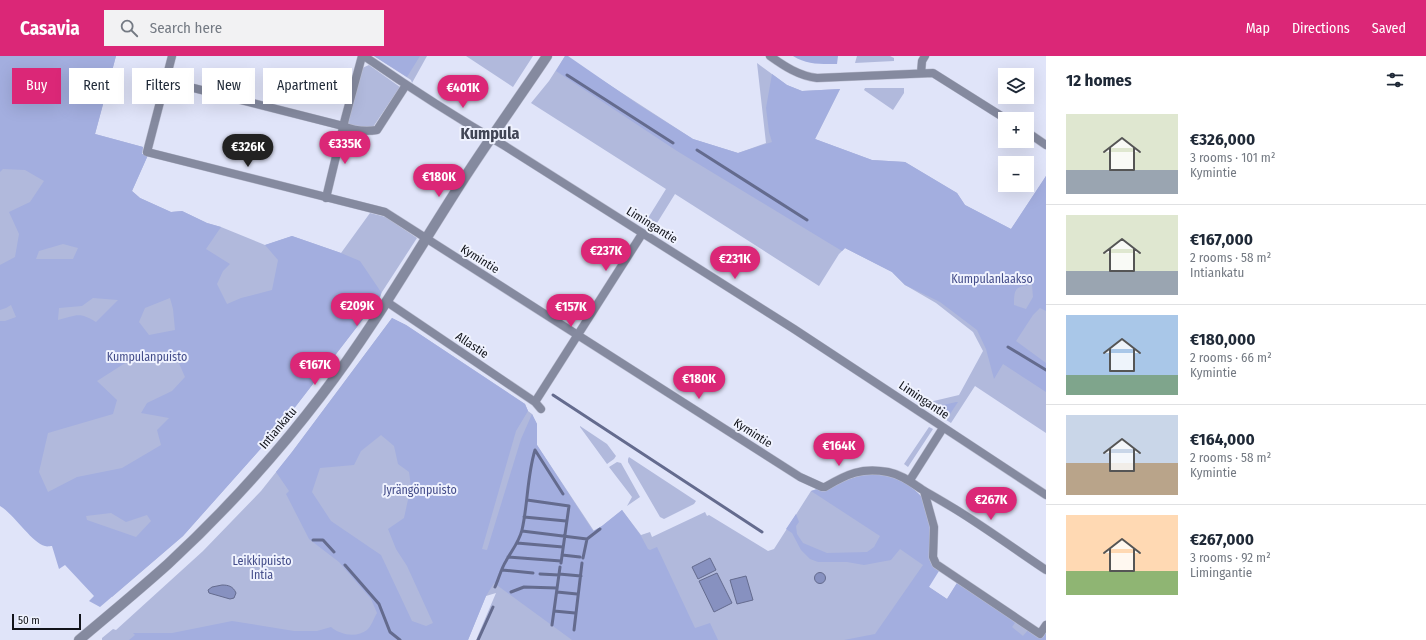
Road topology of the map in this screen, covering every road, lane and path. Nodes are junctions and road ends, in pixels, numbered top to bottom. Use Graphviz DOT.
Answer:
graph roads {
  1 [pos="172,56"];
  2 [pos="363,56"];
  3 [pos="547,56"];
  4 [pos="770,56"];
  5 [pos="925,56"];
  6 [pos="169,68"];
  7 [pos="921,73"];
  8 [pos="406,84"];
  9 [pos="194,88"];
  10 [pos="160,104"];
  11 [pos="998,114"];
  12 [pos="343,126"];
  13 [pos="1034,137"];
  14 [pos="492,138"];
  15 [pos="1046,145"];
  16 [pos="326,198"];
  17 [pos="642,234"];
  18 [pos="427,238"];
  19 [pos="387,302"];
  20 [pos="578,335"];
  21 [pos="536,402"];
  22 [pos="541,409"];
  23 [pos="943,428"];
  24 [pos="910,480"];
  25 [pos="924,491"];
  26 [pos="1046,495"];
  27 [pos="1046,570"];
  28 [pos="1046,625"];
  29 [pos="79,640"];
  1 -- 6 [label="street"];
  2 -- 8 [label="street, Limingantie"];
  2 -- 12 [label="street"];
  3 -- 14 [label="street, Intiankatu"];
  4 -- 7 [label="street"];
  5 -- 7 [label="street"];
  7 -- 11 [label="street"];
  8 -- 12 [label="street"];
  8 -- 14 [label="street, Limingantie"];
  9 -- 12 [label="street"];
  10 -- 16 [label="street, Kymintie"];
  12 -- 16 [label="street"];
  13 -- 15 [label="street"];
  14 -- 17 [label="street, Limingantie"];
  14 -- 18 [label="street, Intiankatu"];
  16 -- 18 [label="street, Kymintie"];
  17 -- 20 [label="street"];
  17 -- 23 [label="street, Limingantie"];
  18 -- 19 [label="street, Intiankatu"];
  18 -- 20 [label="street, Kymintie"];
  19 -- 21 [label="street, Allastie"];
  19 -- 29 [label="street, Intiankatu"];
  20 -- 21 [label="street"];
  20 -- 24 [label="street, Kymintie"];
  21 -- 22 [label="street, Allastie"];
  23 -- 24 [label="street"];
  23 -- 26 [label="street, Limingantie"];
  24 -- 25 [label="street, Kymintie"];
  25 -- 27 [label="street, Kymintie"];
  25 -- 28 [label="street"];
}
